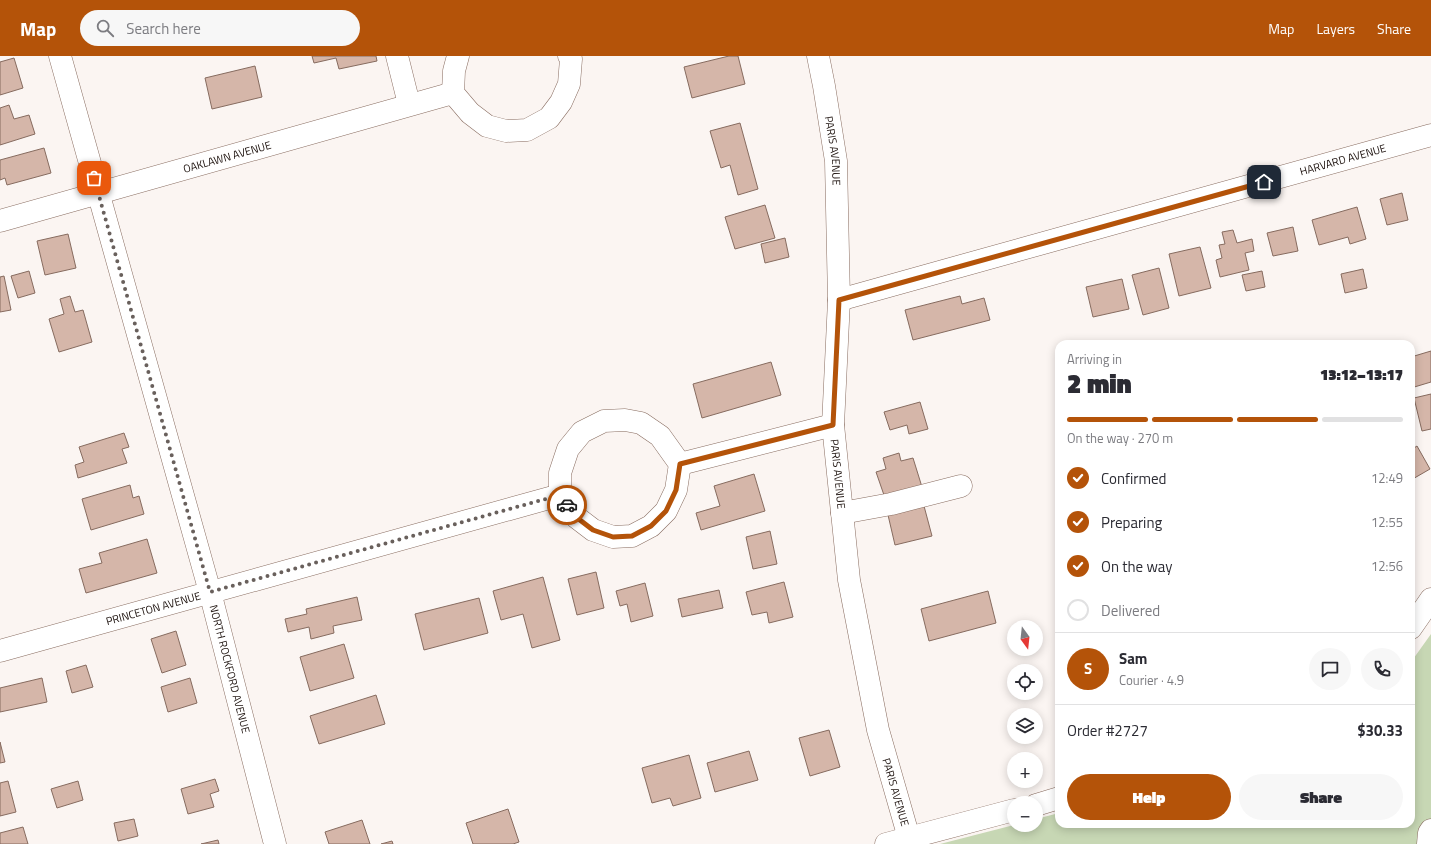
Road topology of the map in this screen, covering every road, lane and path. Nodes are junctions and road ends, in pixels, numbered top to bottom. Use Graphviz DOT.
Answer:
graph roads {
  1 [pos="60,56"];
  2 [pos="397,56"];
  3 [pos="458,56"];
  4 [pos="818,56"];
  5 [pos="574,57"];
  6 [pos="453,92"];
  7 [pos="409,104"];
  8 [pos="1431,135"];
  9 [pos="99,193"];
  10 [pos="0,221"];
  11 [pos="839,300"];
  12 [pos="833,425"];
  13 [pos="680,464"];
  14 [pos="961,486"];
  15 [pos="560,495"];
  16 [pos="842,513"];
  17 [pos="210,592"];
  18 [pos="1431,599"];
  19 [pos="1415,622"];
  20 [pos="0,651"];
  21 [pos="1055,799"];
  22 [pos="1043,802"];
  23 [pos="1007,812"];
  24 [pos="1431,830"];
  25 [pos="909,838"];
  26 [pos="275,844"];
  27 [pos="886,844"];
  28 [pos="1428,844"];
  1 -- 9 [label="street, NORTH ROCKFORD AVENUE"];
  2 -- 7 [label="street"];
  3 -- 6 [label="street"];
  4 -- 11 [label="street, PARIS AVENUE"];
  5 -- 6 [label="street"];
  6 -- 7 [label="street, OAKLAWN AVENUE"];
  7 -- 9 [label="street, OAKLAWN AVENUE"];
  8 -- 11 [label="street, HARVARD AVENUE"];
  9 -- 10 [label="street, OAKLAWN AVENUE"];
  9 -- 17 [label="street, NORTH ROCKFORD AVENUE"];
  11 -- 12 [label="street, PARIS AVENUE"];
  12 -- 13 [label="street"];
  12 -- 16 [label="street, PARIS AVENUE"];
  13 -- 15 [label="street"];
  13 -- 15 [label="street"];
  14 -- 16 [label="street"];
  15 -- 17 [label="street, PRINCETON AVENUE"];
  16 -- 25 [label="street, PARIS AVENUE"];
  17 -- 20 [label="street, PRINCETON AVENUE"];
  17 -- 26 [label="street, NORTH ROCKFORD AVENUE"];
  18 -- 19 [label="street"];
  21 -- 22 [label="street"];
  23 -- 25 [label="street"];
  24 -- 28 [label="street"];
  25 -- 27 [label="street"];
}
